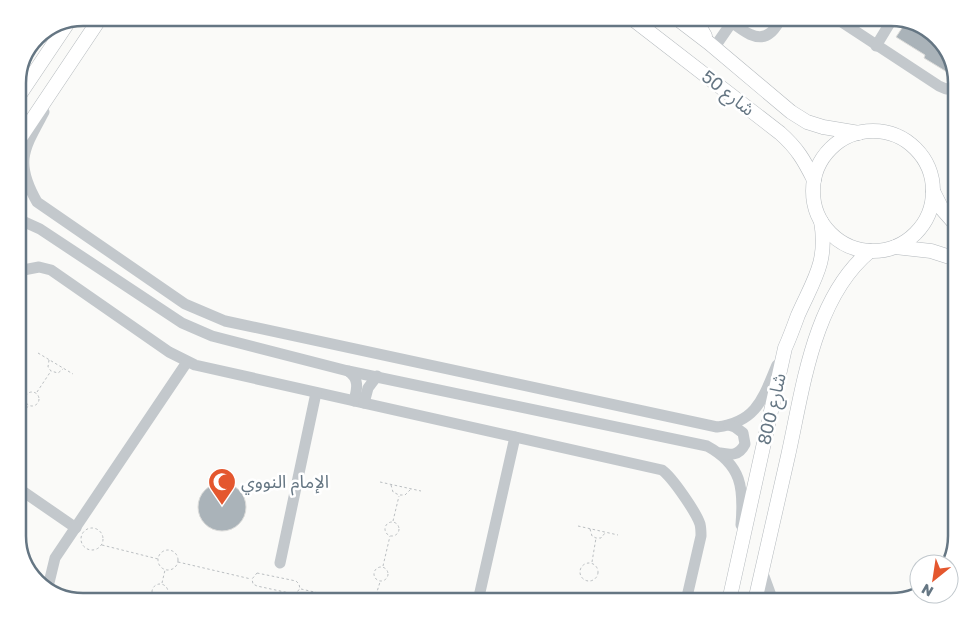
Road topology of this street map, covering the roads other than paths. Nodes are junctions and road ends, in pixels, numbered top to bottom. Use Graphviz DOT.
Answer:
graph roads {
  1 [pos="96,26"];
  2 [pos="640,26"];
  3 [pos="686,26"];
  4 [pos="699,26"];
  5 [pos="724,26"];
  6 [pos="737,26"];
  7 [pos="776,26"];
  8 [pos="846,26"];
  9 [pos="889,26"];
  10 [pos="63,30"];
  11 [pos="712,46"];
  12 [pos="876,46"];
  13 [pos="66,70"];
  14 [pos="26,85"];
  15 [pos="948,89"];
  16 [pos="26,129"];
  17 [pos="859,133"];
  18 [pos="26,149"];
  19 [pos="26,178"];
  20 [pos="814,180"];
  21 [pos="933,190"];
  22 [pos="26,191"];
  23 [pos="33,195"];
  24 [pos="948,216"];
  25 [pos="821,221"];
  26 [pos="26,223"];
  27 [pos="895,247"];
  28 [pos="870,251"];
  29 [pos="948,256"];
  30 [pos="26,269"];
  31 [pos="785,348"];
  32 [pos="187,362"];
  33 [pos="348,371"];
  34 [pos="377,376"];
  35 [pos="316,392"];
  36 [pos="359,402"];
  37 [pos="728,425"];
  38 [pos="515,437"];
  39 [pos="718,452"];
  40 [pos="26,494"];
  41 [pos="76,528"];
  42 [pos="738,560"];
  43 [pos="280,563"];
  44 [pos="762,572"];
  45 [pos="49,582"];
  46 [pos="480,593"];
  47 [pos="688,593"];
  48 [pos="730,593"];
  49 [pos="757,593"];
  50 [pos="769,593"];
  1 -- 13 [label="main road"];
  2 -- 20 [label="main road, شارع 50"];
  3 -- 11 [label="main road, شارع 50"];
  4 -- 11 [label="main road"];
  5 -- 11 [label="street"];
  6 -- 7 [label="street"];
  8 -- 12 [label="street"];
  9 -- 12 [label="street"];
  10 -- 14 [label="main road"];
  11 -- 17 [label="main road, شارع 50"];
  12 -- 15 [label="street"];
  13 -- 16 [label="main road"];
  13 -- 18 [label="street"];
  17 -- 20 [label="main road"];
  17 -- 21 [label="main road"];
  19 -- 23 [label="street"];
  20 -- 25 [label="main road"];
  21 -- 24 [label="main road"];
  21 -- 27 [label="main road"];
  22 -- 23 [label="street"];
  23 -- 37 [label="street"];
  25 -- 28 [label="main road"];
  25 -- 31 [label="main road, شارع 800"];
  26 -- 33 [label="street"];
  27 -- 28 [label="main road"];
  27 -- 29 [label="main road"];
  28 -- 44 [label="main road, شارع 800"];
  30 -- 32 [label="street"];
  31 -- 37 [label="street"];
  31 -- 42 [label="main road, شارع 800"];
  32 -- 35 [label="street"];
  32 -- 41 [label="street"];
  33 -- 34 [label="street"];
  33 -- 36 [label="street"];
  34 -- 36 [label="street"];
  34 -- 39 [label="street"];
  35 -- 36 [label="street"];
  35 -- 43 [label="street"];
  36 -- 38 [label="street"];
  37 -- 39 [label="street"];
  38 -- 46 [label="street"];
  38 -- 47 [label="street"];
  39 -- 42 [label="street"];
  40 -- 41 [label="street"];
  41 -- 45 [label="street"];
  42 -- 48 [label="main road, شارع 800"];
  44 -- 49 [label="main road, شارع 800"];
  44 -- 50 [label="street"];
}
